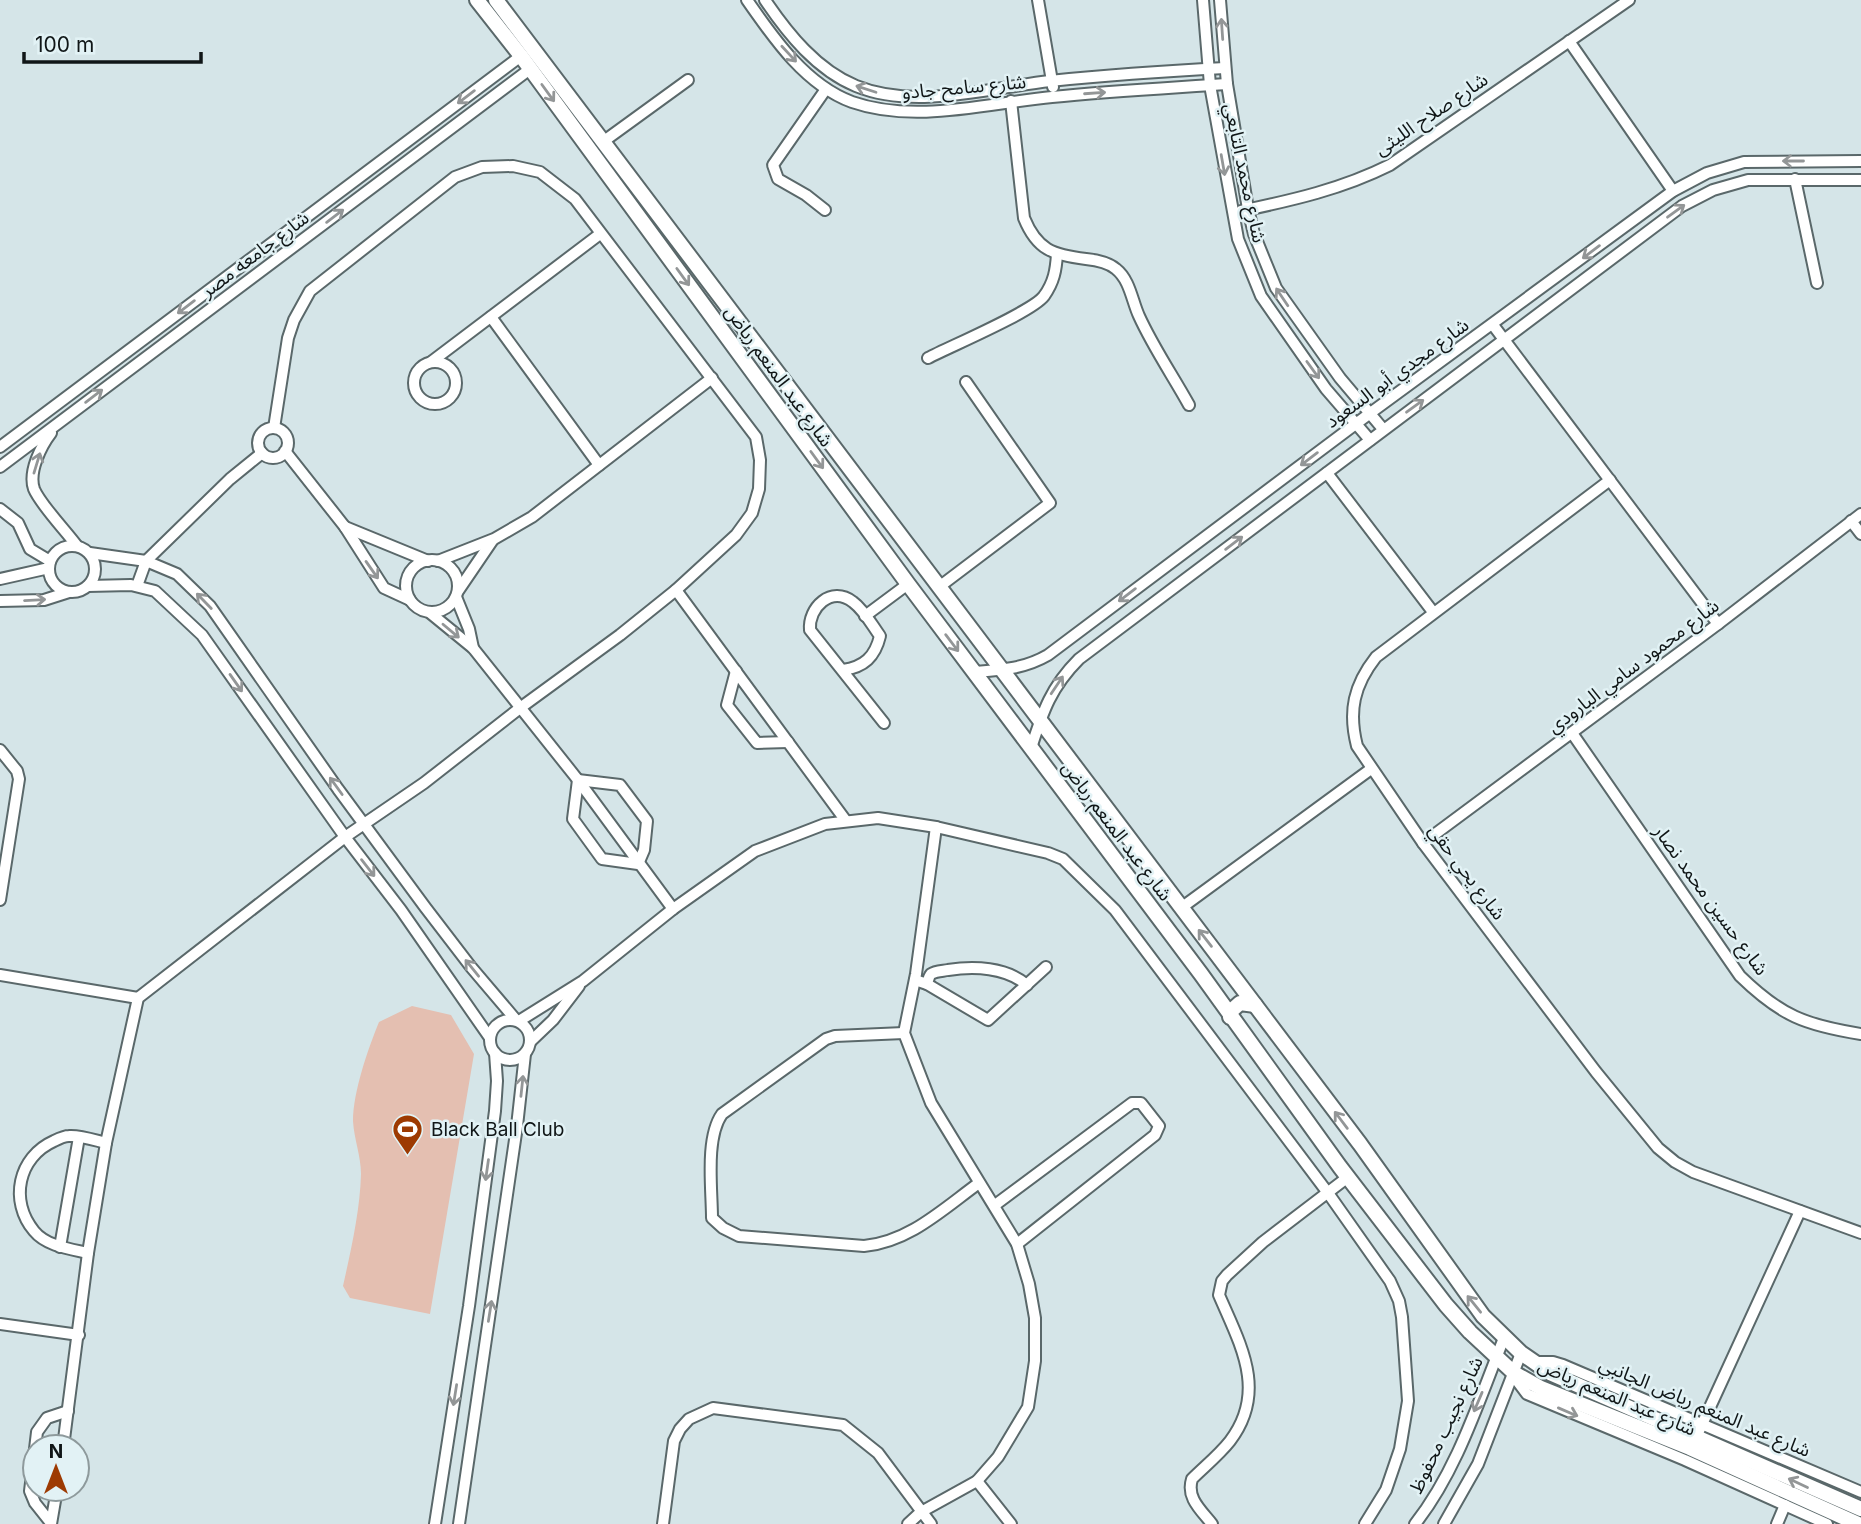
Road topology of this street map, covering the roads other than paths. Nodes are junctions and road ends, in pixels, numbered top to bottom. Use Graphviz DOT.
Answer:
graph roads {
  1 [pos="477,0"];
  2 [pos="496,0"];
  3 [pos="747,0"];
  4 [pos="765,0"];
  5 [pos="1038,0"];
  6 [pos="1203,0"];
  7 [pos="1220,0"];
  8 [pos="1629,0"];
  9 [pos="1569,41"];
  10 [pos="527,52"];
  11 [pos="536,64"];
  12 [pos="1225,68"];
  13 [pos="1209,69"];
  14 [pos="688,80"];
  15 [pos="1052,81"];
  16 [pos="1227,84"];
  17 [pos="1210,85"];
  18 [pos="826,89"];
  19 [pos="1055,96"];
  20 [pos="1011,101"];
  21 [pos="604,141"];
  22 [pos="1861,161"];
  23 [pos="1795,179"];
  24 [pos="1861,180"];
  25 [pos="1673,191"];
  26 [pos="1248,209"];
  27 [pos="825,210"];
  28 [pos="1231,213"];
  29 [pos="600,234"];
  30 [pos="1057,254"];
  31 [pos="1817,283"];
  32 [pos="491,317"];
  33 [pos="1493,325"];
  34 [pos="1505,341"];
  35 [pos="928,358"];
  36 [pos="431,362"];
  37 [pos="712,378"];
  38 [pos="966,382"];
  39 [pos="1189,405"];
  40 [pos="1369,414"];
  41 [pos="1356,424"];
  42 [pos="56,425"];
  43 [pos="274,428"];
  44 [pos="1383,429"];
  45 [pos="1370,440"];
  46 [pos="0,447"];
  47 [pos="285,451"];
  48 [pos="262,453"];
  49 [pos="599,465"];
  50 [pos="0,467"];
  51 [pos="1327,473"];
  52 [pos="1610,480"];
  53 [pos="0,509"];
  54 [pos="1861,514"];
  55 [pos="1851,521"];
  56 [pos="345,527"];
  57 [pos="1861,534"];
  58 [pos="494,539"];
  59 [pos="77,545"];
  60 [pos="90,553"];
  61 [pos="146,561"];
  62 [pos="433,561"];
  63 [pos="49,565"];
  64 [pos="0,579"];
  65 [pos="908,584"];
  66 [pos="88,586"];
  67 [pos="136,586"];
  68 [pos="939,587"];
  69 [pos="677,590"];
  70 [pos="69,592"];
  71 [pos="457,595"];
  72 [pos="410,600"];
  73 [pos="0,601"];
  74 [pos="429,612"];
  75 [pos="1433,612"];
  76 [pos="865,615"];
  77 [pos="1718,624"];
  78 [pos="1081,630"];
  79 [pos="473,648"];
  80 [pos="1094,648"];
  81 [pos="843,670"];
  82 [pos="1003,670"];
  83 [pos="736,671"];
  84 [pos="974,672"];
  85 [pos="520,708"];
  86 [pos="1040,720"];
  87 [pos="884,723"];
  88 [pos="1572,733"];
  89 [pos="788,742"];
  90 [pos="1031,748"];
  91 [pos="0,750"];
  92 [pos="1371,769"];
  93 [pos="578,780"];
  94 [pos="846,821"];
  95 [pos="365,823"];
  96 [pos="936,827"];
  97 [pos="345,837"];
  98 [pos="1423,843"];
  99 [pos="638,864"];
  100 [pos="0,900"];
  101 [pos="1181,908"];
  102 [pos="673,909"];
  103 [pos="1223,961"];
  104 [pos="1046,967"];
  105 [pos="1201,974"];
  106 [pos="0,975"];
  107 [pos="915,980"];
  108 [pos="583,981"];
  109 [pos="928,984"];
  110 [pos="1027,985"];
  111 [pos="138,998"];
  112 [pos="1255,1004"];
  113 [pos="1230,1017"];
  114 [pos="518,1021"];
  115 [pos="904,1033"];
  116 [pos="1861,1034"];
  117 [pos="490,1038"];
  118 [pos="531,1041"];
  119 [pos="495,1053"];
  120 [pos="525,1054"];
  121 [pos="79,1137"];
  122 [pos="106,1143"];
  123 [pos="1348,1177"];
  124 [pos="979,1183"];
  125 [pos="1328,1193"];
  126 [pos="995,1205"];
  127 [pos="1800,1210"];
  128 [pos="1861,1233"];
  129 [pos="1017,1244"];
  130 [pos="60,1247"];
  131 [pos="88,1253"];
  132 [pos="0,1324"];
  133 [pos="79,1335"];
  134 [pos="1504,1338"];
  135 [pos="1527,1358"];
  136 [pos="1496,1359"];
  137 [pos="1515,1374"];
  138 [pos="68,1411"];
  139 [pos="1699,1430"];
  140 [pos="65,1433"];
  141 [pos="976,1481"];
  142 [pos="1861,1492"];
  143 [pos="55,1503"];
  144 [pos="1785,1505"];
  145 [pos="1861,1509"];
  146 [pos="922,1512"];
  147 [pos="51,1524"];
  148 [pos="435,1524"];
  149 [pos="459,1524"];
  150 [pos="663,1524"];
  151 [pos="908,1524"];
  152 [pos="931,1524"];
  153 [pos="1011,1524"];
  154 [pos="1212,1524"];
  155 [pos="1365,1524"];
  156 [pos="1415,1524"];
  157 [pos="1444,1524"];
  158 [pos="1777,1524"];
  159 [pos="1827,1524"];
  160 [pos="1858,1524"];
  1 -- 10 [label="street, شارع عبد المنعم رياض"];
  2 -- 10 [label="street, شارع عبد المنعم رياض"];
  3 -- 18 [label="street, شارع سامح جادو, one-way"];
  15 -- 4 [label="street, شارع سامح جادو, one-way"];
  5 -- 15 [label="street"];
  6 -- 13 [label="street, شارع محمد التابعي"];
  12 -- 7 [label="street, شارع محمد التابعي, one-way"];
  8 -- 9 [label="street, شارع صلاح الليثى"];
  9 -- 25 [label="street"];
  9 -- 26 [label="street, شارع صلاح الليثى"];
  10 -- 11 [label="street, شارع عبد المنعم رياض"];
  10 -- 46 [label="street, شارع جامعه مصر, one-way"];
  11 -- 21 [label="street, شارع عبد المنعم رياض"];
  42 -- 11 [label="street, شارع جامعه مصر, one-way"];
  11 -- 65 [label="street, شارع عبد المنعم رياض, one-way"];
  12 -- 13 [label="street, شارع سامح جادو"];
  12 -- 16 [label="street, شارع محمد التابعي"];
  13 -- 15 [label="street, شارع سامح جادو"];
  13 -- 17 [label="street, شارع محمد التابعي"];
  14 -- 21 [label="street"];
  15 -- 19 [label="street"];
  16 -- 17 [label="street, شارع سامح جادو"];
  16 -- 26 [label="street, شارع محمد التابعي"];
  19 -- 17 [label="street, شارع سامح جادو, one-way"];
  17 -- 28 [label="street, شارع محمد التابعي, one-way"];
  18 -- 20 [label="street, شارع سامح جادو"];
  18 -- 27 [label="street"];
  19 -- 20 [label="street, شارع سامح جادو"];
  20 -- 30 [label="street"];
  21 -- 68 [label="street, شارع عبد المنعم رياض"];
  22 -- 25 [label="street, شارع مجدي أبو السعود, one-way"];
  23 -- 24 [label="street, شارع مجدي أبو السعود"];
  23 -- 31 [label="street"];
  34 -- 23 [label="street, شارع مجدي أبو السعود, one-way"];
  25 -- 33 [label="street, شارع مجدي أبو السعود, one-way"];
  26 -- 28 [label="street, شارع صلاح الليثى"];
  40 -- 26 [label="street, شارع محمد التابعي, one-way"];
  28 -- 41 [label="street, شارع محمد التابعي, one-way"];
  29 -- 32 [label="street"];
  29 -- 37 [label="street"];
  29 -- 43 [label="street"];
  30 -- 35 [label="street"];
  30 -- 39 [label="street"];
  32 -- 36 [label="street"];
  32 -- 49 [label="street"];
  33 -- 34 [label="street"];
  33 -- 40 [label="street, شارع مجدي أبو السعود"];
  44 -- 34 [label="street, شارع مجدي أبو السعود, one-way"];
  34 -- 52 [label="street"];
  36 -- 36 [label="street"];
  37 -- 49 [label="street"];
  37 -- 69 [label="street"];
  38 -- 68 [label="street"];
  40 -- 41 [label="street, شارع مجدي أبو السعود"];
  40 -- 44 [label="street, شارع محمد التابعي"];
  41 -- 45 [label="street, شارع محمد التابعي"];
  41 -- 78 [label="street, شارع مجدي أبو السعود, one-way"];
  42 -- 50 [label="street, شارع جامعه مصر"];
  59 -- 42 [label="street, one-way"];
  43 -- 47 [label="street"];
  43 -- 48 [label="street"];
  44 -- 45 [label="street, شارع مجدي أبو السعود"];
  45 -- 51 [label="street, شارع مجدي أبو السعود"];
  47 -- 48 [label="street"];
  47 -- 56 [label="street"];
  48 -- 61 [label="street"];
  49 -- 58 [label="street"];
  51 -- 75 [label="street"];
  80 -- 51 [label="street, شارع مجدي أبو السعود, one-way"];
  52 -- 75 [label="street, شارع يحي حقي"];
  52 -- 77 [label="street"];
  53 -- 63 [label="street"];
  54 -- 55 [label="street, شارع محمود سامي البارودي"];
  55 -- 57 [label="street"];
  55 -- 77 [label="street, شارع محمود سامي البارودي"];
  56 -- 62 [label="street"];
  56 -- 72 [label="street, one-way"];
  58 -- 62 [label="street"];
  58 -- 71 [label="street"];
  59 -- 60 [label="street"];
  59 -- 63 [label="street"];
  60 -- 61 [label="street"];
  60 -- 66 [label="street"];
  61 -- 67 [label="street"];
  95 -- 61 [label="street, one-way"];
  62 -- 71 [label="street"];
  62 -- 72 [label="street"];
  63 -- 64 [label="street"];
  63 -- 70 [label="street"];
  65 -- 76 [label="street"];
  65 -- 84 [label="street, شارع عبد المنعم رياض, one-way"];
  66 -- 67 [label="street"];
  66 -- 70 [label="street"];
  67 -- 97 [label="street, one-way"];
  68 -- 82 [label="street, شارع عبد المنعم رياض"];
  69 -- 83 [label="street"];
  69 -- 85 [label="street"];
  73 -- 70 [label="street, one-way"];
  71 -- 74 [label="street"];
  71 -- 79 [label="street"];
  72 -- 74 [label="street"];
  74 -- 79 [label="street, one-way"];
  75 -- 92 [label="street, شارع يحي حقي"];
  76 -- 81 [label="street"];
  76 -- 81 [label="street"];
  77 -- 88 [label="street, شارع محمود سامي البارودي"];
  78 -- 80 [label="street"];
  78 -- 82 [label="street, شارع مجدي أبو السعود"];
  79 -- 85 [label="street"];
  86 -- 80 [label="street, شارع مجدي أبو السعود, one-way"];
  81 -- 87 [label="street"];
  82 -- 84 [label="street, شارع مجدي أبو السعود"];
  82 -- 86 [label="street, شارع عبد المنعم رياض"];
  83 -- 89 [label="street"];
  83 -- 89 [label="street"];
  84 -- 90 [label="street, شارع عبد المنعم رياض"];
  85 -- 93 [label="street"];
  85 -- 95 [label="street"];
  86 -- 90 [label="street, شارع مجدي أبو السعود"];
  86 -- 101 [label="street, شارع عبد المنعم رياض"];
  88 -- 98 [label="street, شارع محمود سامي البارودي"];
  88 -- 116 [label="street, شارع حسين محمد نصار"];
  89 -- 94 [label="street"];
  90 -- 105 [label="street, شارع عبد المنعم رياض"];
  91 -- 100 [label="street"];
  92 -- 98 [label="street, شارع يحي حقي"];
  92 -- 101 [label="street"];
  93 -- 99 [label="street"];
  93 -- 99 [label="street"];
  93 -- 99 [label="street"];
  94 -- 96 [label="street"];
  94 -- 102 [label="street"];
  95 -- 97 [label="street"];
  114 -- 95 [label="street, one-way"];
  96 -- 107 [label="street"];
  96 -- 125 [label="street"];
  97 -- 111 [label="street"];
  97 -- 117 [label="street, one-way"];
  98 -- 127 [label="street, شارع يحي حقي"];
  99 -- 102 [label="street"];
  103 -- 101 [label="street, شارع عبد المنعم رياض, one-way"];
  102 -- 108 [label="street"];
  103 -- 105 [label="street"];
  103 -- 112 [label="street, شارع عبد المنعم رياض"];
  104 -- 110 [label="street"];
  105 -- 113 [label="street, شارع عبد المنعم رياض"];
  106 -- 111 [label="street"];
  107 -- 109 [label="street"];
  107 -- 115 [label="street"];
  108 -- 114 [label="street"];
  108 -- 118 [label="street"];
  109 -- 110 [label="street"];
  109 -- 110 [label="street"];
  111 -- 122 [label="street"];
  112 -- 113 [label="street"];
  134 -- 112 [label="street, شارع عبد المنعم رياض, one-way"];
  113 -- 123 [label="street, شارع عبد المنعم رياض"];
  114 -- 117 [label="street"];
  114 -- 118 [label="street"];
  115 -- 124 [label="street"];
  115 -- 124 [label="street"];
  117 -- 119 [label="street"];
  118 -- 120 [label="street"];
  119 -- 120 [label="street"];
  119 -- 148 [label="street, one-way"];
  149 -- 120 [label="street, one-way"];
  121 -- 122 [label="street"];
  121 -- 130 [label="street"];
  121 -- 130 [label="street"];
  122 -- 131 [label="street"];
  123 -- 125 [label="street"];
  123 -- 136 [label="street, شارع عبد المنعم رياض"];
  124 -- 126 [label="street"];
  125 -- 154 [label="street"];
  125 -- 155 [label="street"];
  126 -- 129 [label="street"];
  126 -- 129 [label="street"];
  127 -- 128 [label="street, شارع يحي حقي"];
  127 -- 139 [label="street"];
  129 -- 141 [label="street"];
  130 -- 131 [label="street"];
  131 -- 133 [label="street"];
  132 -- 133 [label="street"];
  133 -- 138 [label="street"];
  134 -- 135 [label="street, شارع عبد المنعم رياض"];
  134 -- 136 [label="street, شارع نجيب محفوظ"];
  135 -- 137 [label="street, شارع نجيب محفوظ"];
  135 -- 139 [label="street, شارع عبد المنعم رياض"];
  136 -- 137 [label="street, شارع عبد المنعم رياض"];
  136 -- 156 [label="street, شارع نجيب محفوظ, one-way"];
  137 -- 144 [label="street, one-way"];
  137 -- 157 [label="street, شارع نجيب محفوظ"];
  137 -- 160 [label="street, شارع عبد المنعم رياض"];
  138 -- 140 [label="street"];
  138 -- 147 [label="street"];
  139 -- 142 [label="street, شارع عبد المنعم رياض الجانبي"];
  145 -- 139 [label="street, شارع عبد المنعم رياض, one-way"];
  141 -- 146 [label="street"];
  141 -- 153 [label="street"];
  143 -- 147 [label="street"];
  144 -- 158 [label="street"];
  144 -- 159 [label="street"];
  146 -- 150 [label="street"];
  146 -- 151 [label="street"];
  146 -- 152 [label="street"];
}
